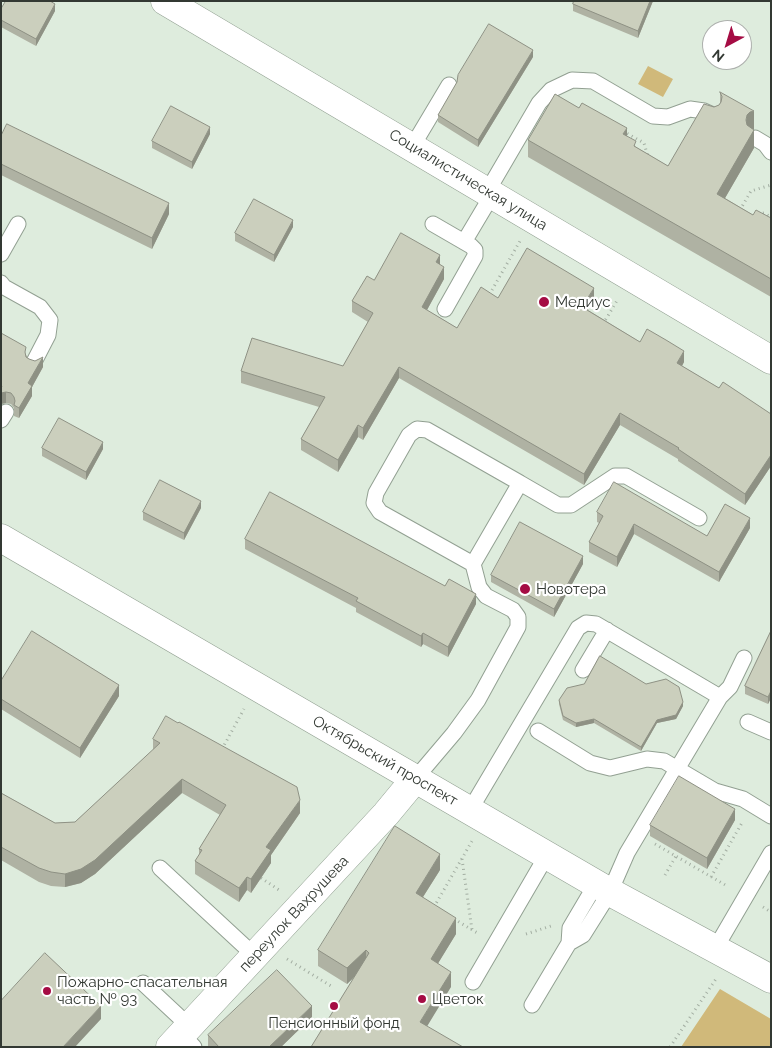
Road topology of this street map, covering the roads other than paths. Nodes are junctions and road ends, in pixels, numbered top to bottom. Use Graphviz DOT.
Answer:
graph roads {
  1 [pos="164,1"];
  2 [pos="449,85"];
  3 [pos="714,114"];
  4 [pos="755,138"];
  5 [pos="412,148"];
  6 [pos="771,152"];
  7 [pos="490,193"];
  8 [pos="18,224"];
  9 [pos="433,224"];
  10 [pos="464,242"];
  11 [pos="1,254"];
  12 [pos="1,284"];
  13 [pos="445,309"];
  14 [pos="771,360"];
  15 [pos="34,362"];
  16 [pos="520,483"];
  17 [pos="699,518"];
  18 [pos="1,538"];
  19 [pos="473,564"];
  20 [pos="607,630"];
  21 [pos="744,658"];
  22 [pos="584,670"];
  23 [pos="720,697"];
  24 [pos="748,722"];
  25 [pos="538,731"];
  26 [pos="771,732"];
  27 [pos="677,769"];
  28 [pos="415,779"];
  29 [pos="478,815"];
  30 [pos="771,816"];
  31 [pos="771,853"];
  32 [pos="547,855"];
  33 [pos="160,868"];
  34 [pos="603,888"];
  35 [pos="715,949"];
  36 [pos="267,955"];
  37 [pos="771,979"];
  38 [pos="473,982"];
  39 [pos="143,984"];
  40 [pos="532,1005"];
  41 [pos="184,1038"];
  1 -- 5 [label="street, Социалистическая улица"];
  2 -- 5 [label="lane"];
  3 -- 7 [label="lane"];
  4 -- 6 [label="lane"];
  5 -- 7 [label="street, Социалистическая улица"];
  7 -- 10 [label="lane"];
  7 -- 14 [label="street, Социалистическая улица"];
  8 -- 11 [label="lane"];
  9 -- 10 [label="lane"];
  10 -- 13 [label="lane"];
  12 -- 15 [label="lane"];
  16 -- 17 [label="lane"];
  16 -- 19 [label="lane"];
  16 -- 19 [label="lane"];
  18 -- 28 [label="street, Октябрьский проспект"];
  19 -- 28 [label="lane"];
  20 -- 22 [label="lane"];
  20 -- 23 [label="lane"];
  20 -- 29 [label="lane"];
  21 -- 23 [label="lane"];
  23 -- 27 [label="lane"];
  24 -- 26 [label="lane"];
  25 -- 27 [label="lane"];
  27 -- 30 [label="lane"];
  27 -- 34 [label="lane"];
  28 -- 29 [label="street, Октябрьский проспект"];
  28 -- 36 [label="street, переулок Вахрушева"];
  29 -- 32 [label="street, Октябрьский проспект"];
  31 -- 35 [label="lane"];
  32 -- 34 [label="street, Октябрьский проспект"];
  32 -- 38 [label="lane"];
  33 -- 36 [label="lane"];
  34 -- 35 [label="street, Октябрьский проспект"];
  34 -- 40 [label="lane"];
  35 -- 37 [label="street, Октябрьский проспект"];
  36 -- 41 [label="street, переулок Вахрушева"];
  39 -- 41 [label="lane"];
}
